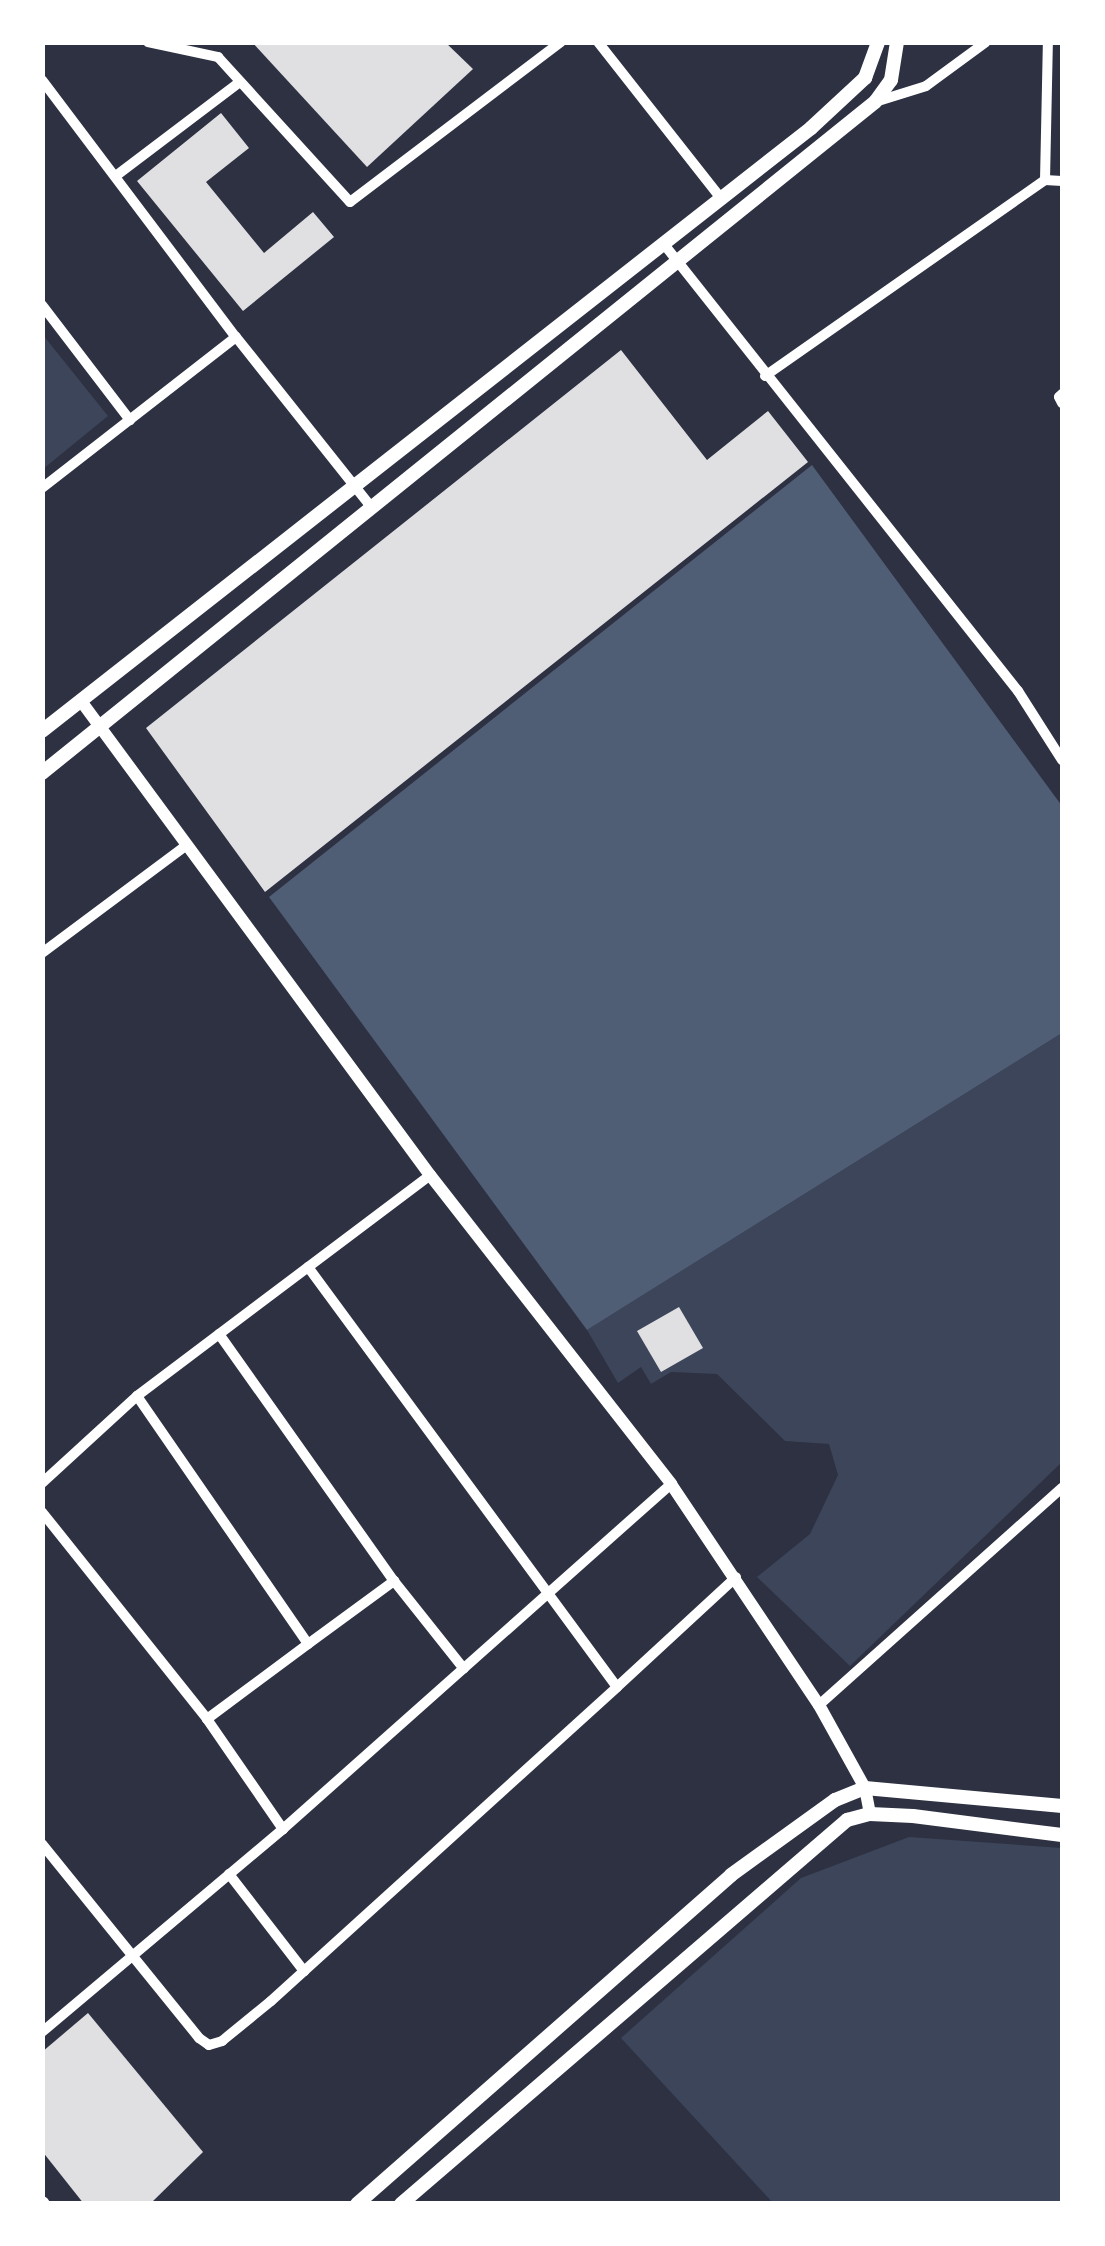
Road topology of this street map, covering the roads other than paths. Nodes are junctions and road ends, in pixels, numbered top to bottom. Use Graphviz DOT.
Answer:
graph roads {
  1 [pos="148,42"];
  2 [pos="561,42"];
  3 [pos="598,42"];
  4 [pos="878,42"];
  5 [pos="898,42"];
  6 [pos="986,42"];
  7 [pos="1048,42"];
  8 [pos="42,80"];
  9 [pos="240,82"];
  10 [pos="875,102"];
  11 [pos="117,175"];
  12 [pos="1045,180"];
  13 [pos="1062,181"];
  14 [pos="720,197"];
  15 [pos="663,243"];
  16 [pos="677,262"];
  17 [pos="44,309"];
  18 [pos="236,336"];
  19 [pos="765,376"];
  20 [pos="1062,394"];
  21 [pos="1062,403"];
  22 [pos="130,420"];
  23 [pos="355,482"];
  24 [pos="42,488"];
  25 [pos="372,508"];
  26 [pos="81,701"];
  27 [pos="101,728"];
  28 [pos="42,731"];
  29 [pos="1062,760"];
  30 [pos="42,774"];
  31 [pos="187,844"];
  32 [pos="42,953"];
  33 [pos="430,1174"];
  34 [pos="308,1267"];
  35 [pos="219,1334"];
  36 [pos="136,1396"];
  37 [pos="42,1483"];
  38 [pos="670,1484"];
  39 [pos="1062,1488"];
  40 [pos="42,1512"];
  41 [pos="736,1577"];
  42 [pos="394,1581"];
  43 [pos="549,1594"];
  44 [pos="308,1644"];
  45 [pos="464,1670"];
  46 [pos="617,1687"];
  47 [pos="818,1705"];
  48 [pos="207,1720"];
  49 [pos="864,1788"];
  50 [pos="1018,1802"];
  51 [pos="1062,1806"];
  52 [pos="870,1814"];
  53 [pos="284,1829"];
  54 [pos="1016,1829"];
  55 [pos="1062,1835"];
  56 [pos="42,1844"];
  57 [pos="230,1874"];
  58 [pos="132,1958"];
  59 [pos="304,1970"];
  60 [pos="42,2032"];
  61 [pos="554,2033"];
  62 [pos="572,2055"];
  63 [pos="356,2204"];
  64 [pos="402,2204"];
  1 -- 9 [label="street"];
  2 -- 9 [label="street"];
  3 -- 14 [label="street"];
  4 -- 14 [label="main road"];
  5 -- 10 [label="main road"];
  6 -- 10 [label="street"];
  7 -- 12 [label="street"];
  8 -- 11 [label="street"];
  9 -- 11 [label="street"];
  10 -- 16 [label="main road"];
  11 -- 18 [label="street"];
  12 -- 13 [label="street"];
  12 -- 19 [label="street"];
  14 -- 15 [label="main road"];
  15 -- 16 [label="street"];
  15 -- 23 [label="main road"];
  16 -- 19 [label="street"];
  16 -- 25 [label="main road"];
  17 -- 22 [label="street"];
  18 -- 22 [label="street"];
  18 -- 23 [label="street"];
  19 -- 29 [label="street"];
  20 -- 21 [label="street"];
  22 -- 24 [label="street"];
  23 -- 25 [label="street"];
  23 -- 26 [label="main road"];
  25 -- 27 [label="main road"];
  26 -- 27 [label="street"];
  26 -- 28 [label="main road"];
  27 -- 30 [label="main road"];
  27 -- 31 [label="street"];
  31 -- 32 [label="street"];
  31 -- 33 [label="street"];
  33 -- 34 [label="street"];
  33 -- 38 [label="street"];
  34 -- 35 [label="street"];
  34 -- 43 [label="street"];
  35 -- 36 [label="street"];
  35 -- 42 [label="street"];
  36 -- 37 [label="street"];
  36 -- 44 [label="street"];
  38 -- 41 [label="street"];
  38 -- 43 [label="street"];
  39 -- 47 [label="street"];
  40 -- 48 [label="street"];
  41 -- 46 [label="street"];
  41 -- 47 [label="street"];
  42 -- 44 [label="street"];
  42 -- 45 [label="street"];
  43 -- 45 [label="street"];
  43 -- 46 [label="street"];
  44 -- 48 [label="street"];
  45 -- 53 [label="street"];
  46 -- 59 [label="street"];
  47 -- 49 [label="street"];
  48 -- 53 [label="street"];
  49 -- 50 [label="main road"];
  49 -- 52 [label="street"];
  49 -- 61 [label="main road"];
  50 -- 51 [label="main road"];
  50 -- 54 [label="main road"];
  52 -- 54 [label="main road"];
  52 -- 62 [label="main road"];
  53 -- 57 [label="street"];
  54 -- 55 [label="main road"];
  56 -- 58 [label="street"];
  57 -- 58 [label="street"];
  57 -- 59 [label="street"];
  58 -- 59 [label="street"];
  58 -- 60 [label="street"];
  61 -- 62 [label="main road"];
  61 -- 63 [label="main road"];
  62 -- 64 [label="main road"];
}
